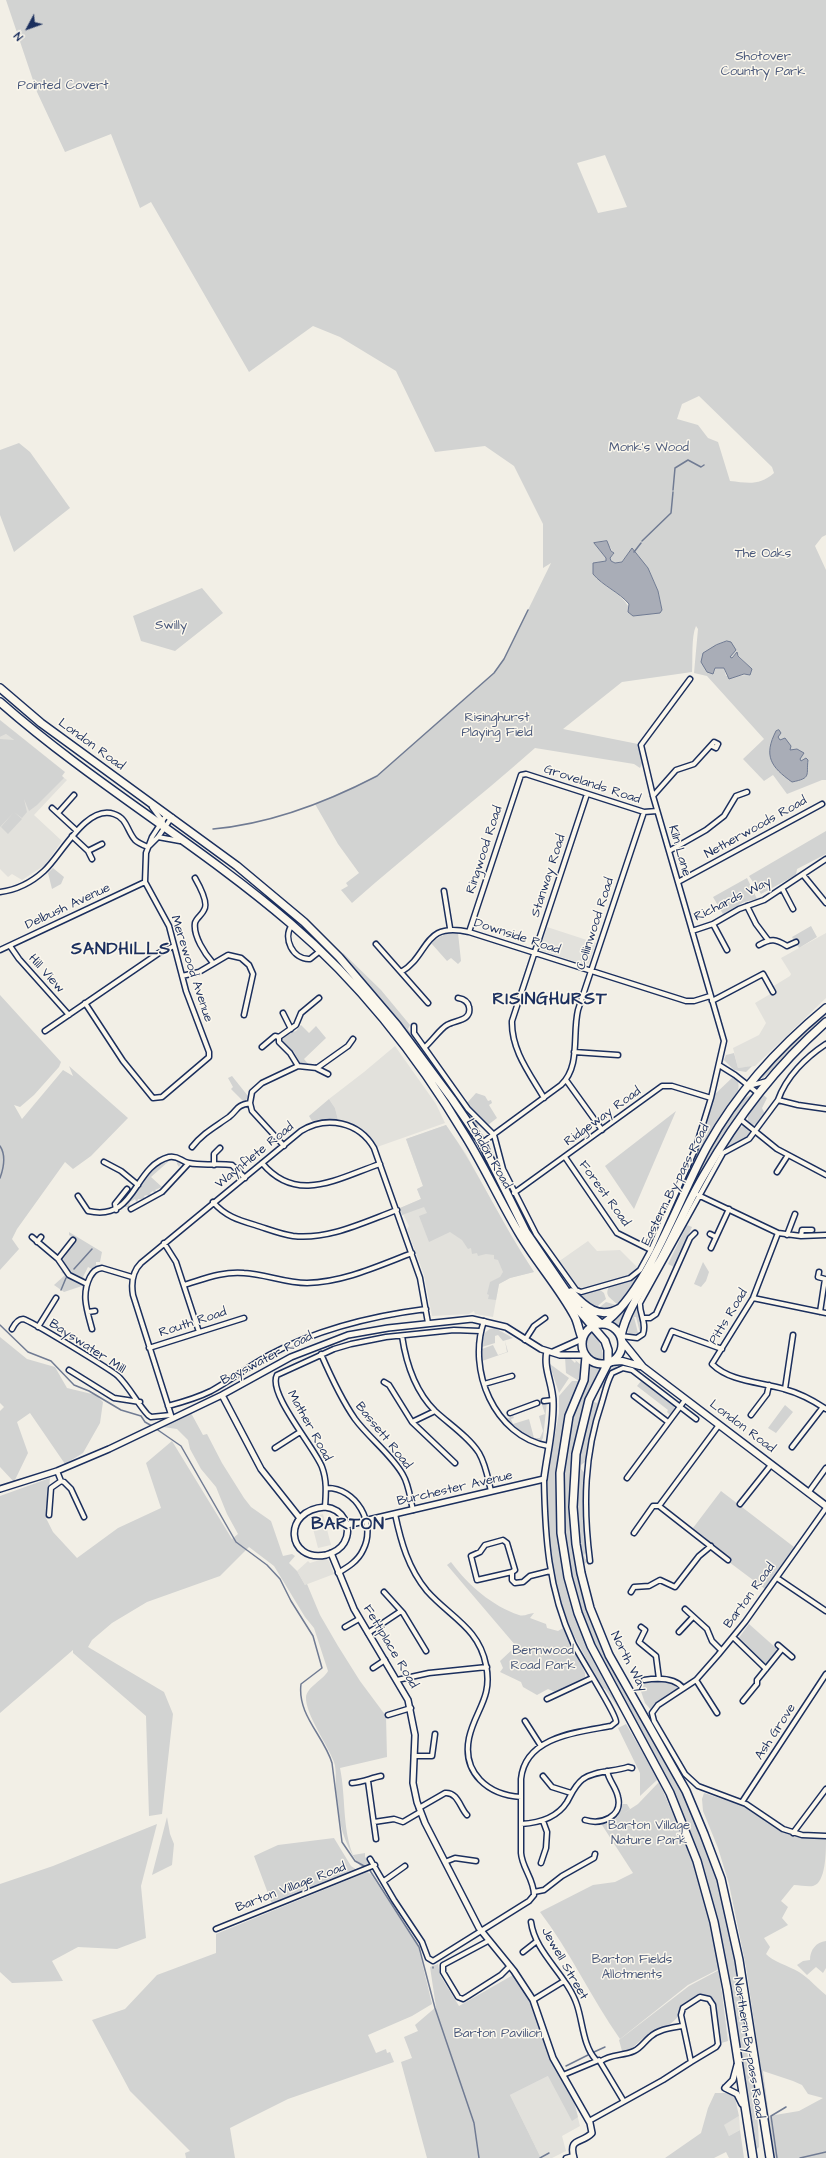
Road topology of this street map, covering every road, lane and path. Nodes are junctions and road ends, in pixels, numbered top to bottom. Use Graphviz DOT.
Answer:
graph roads {
  1 [pos="690,679"];
  2 [pos="0,688"];
  3 [pos="0,702"];
  4 [pos="712,746"];
  5 [pos="521,775"];
  6 [pos="747,792"];
  7 [pos="587,794"];
  8 [pos="74,795"];
  9 [pos="653,796"];
  10 [pos="145,799"];
  11 [pos="822,804"];
  12 [pos="52,808"];
  13 [pos="657,811"];
  14 [pos="644,812"];
  15 [pos="58,813"];
  16 [pos="170,815"];
  17 [pos="162,825"];
  18 [pos="77,831"];
  19 [pos="72,836"];
  20 [pos="158,837"];
  21 [pos="185,843"];
  22 [pos="102,844"];
  23 [pos="148,847"];
  24 [pos="88,851"];
  25 [pos="669,851"];
  26 [pos="92,859"];
  27 [pos="826,859"];
  28 [pos="804,876"];
  29 [pos="195,878"];
  30 [pos="145,882"];
  31 [pos="678,882"];
  32 [pos="782,888"];
  33 [pos="444,891"];
  34 [pos="0,892"];
  35 [pos="826,903"];
  36 [pos="747,906"];
  37 [pos="793,909"];
  38 [pos="713,924"];
  39 [pos="292,925"];
  40 [pos="450,928"];
  41 [pos="692,931"];
  42 [pos="469,932"];
  43 [pos="768,940"];
  44 [pos="796,942"];
  45 [pos="376,944"];
  46 [pos="760,945"];
  47 [pos="10,946"];
  48 [pos="174,946"];
  49 [pos="0,950"];
  50 [pos="728,950"];
  51 [pos="320,951"];
  52 [pos="534,953"];
  53 [pos="213,963"];
  54 [pos="591,971"];
  55 [pos="401,972"];
  56 [pos="182,976"];
  57 [pos="362,989"];
  58 [pos="773,992"];
  59 [pos="319,998"];
  60 [pos="458,998"];
  61 [pos="711,998"];
  62 [pos="240,1001"];
  63 [pos="246,1003"];
  64 [pos="428,1003"];
  65 [pos="85,1004"];
  66 [pos="826,1008"];
  67 [pos="283,1013"];
  68 [pos="69,1014"];
  69 [pos="244,1015"];
  70 [pos="826,1022"];
  71 [pos="414,1026"];
  72 [pos="291,1028"];
  73 [pos="45,1031"];
  74 [pos="279,1037"];
  75 [pos="353,1039"];
  76 [pos="826,1044"];
  77 [pos="348,1046"];
  78 [pos="262,1047"];
  79 [pos="425,1047"];
  80 [pos="352,1051"];
  81 [pos="574,1052"];
  82 [pos="618,1055"];
  83 [pos="720,1065"];
  84 [pos="298,1066"];
  85 [pos="315,1068"];
  86 [pos="328,1074"];
  87 [pos="566,1080"];
  88 [pos="770,1080"];
  89 [pos="748,1086"];
  90 [pos="759,1094"];
  91 [pos="544,1098"];
  92 [pos="711,1098"];
  93 [pos="778,1100"];
  94 [pos="250,1103"];
  95 [pos="826,1109"];
  96 [pos="739,1119"];
  97 [pos="602,1130"];
  98 [pos="755,1131"];
  99 [pos="494,1135"];
  100 [pos="482,1143"];
  101 [pos="284,1146"];
  102 [pos="192,1147"];
  103 [pos="220,1148"];
  104 [pos="788,1155"];
  105 [pos="565,1157"];
  106 [pos="104,1162"];
  107 [pos="262,1163"];
  108 [pos="188,1164"];
  109 [pos="380,1164"];
  110 [pos="214,1165"];
  111 [pos="777,1172"];
  112 [pos="826,1176"];
  113 [pos="245,1178"];
  114 [pos="138,1186"];
  115 [pos="127,1189"];
  116 [pos="514,1193"];
  117 [pos="698,1195"];
  118 [pos="78,1196"];
  119 [pos="213,1202"];
  120 [pos="133,1207"];
  121 [pos="729,1209"];
  122 [pos="116,1210"];
  123 [pos="397,1210"];
  124 [pos="795,1214"];
  125 [pos="812,1230"];
  126 [pos="696,1233"];
  127 [pos="778,1233"];
  128 [pos="710,1234"];
  129 [pos="787,1235"];
  130 [pos="826,1235"];
  131 [pos="801,1236"];
  132 [pos="32,1237"];
  133 [pos="41,1237"];
  134 [pos="716,1237"];
  135 [pos="74,1240"];
  136 [pos="37,1242"];
  137 [pos="164,1243"];
  138 [pos="711,1248"];
  139 [pos="651,1250"];
  140 [pos="412,1253"];
  141 [pos="58,1258"];
  142 [pos="819,1272"];
  143 [pos="132,1277"];
  144 [pos="826,1279"];
  145 [pos="87,1284"];
  146 [pos="184,1285"];
  147 [pos="575,1296"];
  148 [pos="56,1298"];
  149 [pos="753,1298"];
  150 [pos="625,1304"];
  151 [pos="426,1309"];
  152 [pos="95,1310"];
  153 [pos="88,1312"];
  154 [pos="820,1312"];
  155 [pos="826,1313"];
  156 [pos="244,1318"];
  157 [pos="544,1318"];
  158 [pos="644,1318"];
  159 [pos="484,1321"];
  160 [pos="428,1323"];
  161 [pos="602,1324"];
  162 [pos="592,1326"];
  163 [pos="38,1327"];
  164 [pos="12,1329"];
  165 [pos="92,1329"];
  166 [pos="480,1331"];
  167 [pos="199,1332"];
  168 [pos="793,1335"];
  169 [pos="402,1336"];
  170 [pos="582,1338"];
  171 [pos="621,1338"];
  172 [pos="525,1340"];
  173 [pos="149,1348"];
  174 [pos="664,1349"];
  175 [pos="722,1349"];
  176 [pos="547,1351"];
  177 [pos="554,1352"];
  178 [pos="321,1354"];
  179 [pos="585,1356"];
  180 [pos="609,1363"];
  181 [pos="643,1367"];
  182 [pos="69,1370"];
  183 [pos="512,1376"];
  184 [pos="275,1380"];
  185 [pos="384,1382"];
  186 [pos="484,1384"];
  187 [pos="769,1385"];
  188 [pos="785,1389"];
  189 [pos="222,1395"];
  190 [pos="634,1396"];
  191 [pos="553,1400"];
  192 [pos="685,1400"];
  193 [pos="544,1401"];
  194 [pos="140,1402"];
  195 [pos="537,1403"];
  196 [pos="168,1406"];
  197 [pos="679,1406"];
  198 [pos="824,1408"];
  199 [pos="435,1411"];
  200 [pos="510,1413"];
  201 [pos="751,1415"];
  202 [pos="171,1417"];
  203 [pos="696,1419"];
  204 [pos="412,1422"];
  205 [pos="668,1422"];
  206 [pos="719,1426"];
  207 [pos="300,1432"];
  208 [pos="548,1446"];
  209 [pos="792,1447"];
  210 [pos="275,1448"];
  211 [pos="455,1463"];
  212 [pos="771,1465"];
  213 [pos="826,1468"];
  214 [pos="57,1471"];
  215 [pos="627,1478"];
  216 [pos="544,1479"];
  217 [pos="61,1481"];
  218 [pos="326,1488"];
  219 [pos="0,1490"];
  220 [pos="491,1492"];
  221 [pos="808,1493"];
  222 [pos="740,1504"];
  223 [pos="659,1506"];
  224 [pos="325,1507"];
  225 [pos="826,1507"];
  226 [pos="413,1510"];
  227 [pos="395,1514"];
  228 [pos="49,1515"];
  229 [pos="84,1517"];
  230 [pos="299,1517"];
  231 [pos="366,1521"];
  232 [pos="347,1525"];
  233 [pos="634,1533"];
  234 [pos="711,1546"];
  235 [pos="331,1553"];
  236 [pos="728,1560"];
  237 [pos="590,1561"];
  238 [pos="550,1571"];
  239 [pos="512,1572"];
  240 [pos="338,1573"];
  241 [pos="776,1578"];
  242 [pos="384,1592"];
  243 [pos="632,1592"];
  244 [pos="685,1609"];
  245 [pos="401,1611"];
  246 [pos="826,1611"];
  247 [pos="692,1617"];
  248 [pos="359,1619"];
  249 [pos="345,1627"];
  250 [pos="641,1627"];
  251 [pos="680,1632"];
  252 [pos="368,1633"];
  253 [pos="733,1637"];
  254 [pos="778,1645"];
  255 [pos="782,1649"];
  256 [pos="721,1650"];
  257 [pos="426,1651"];
  258 [pos="792,1657"];
  259 [pos="385,1660"];
  260 [pos="487,1667"];
  261 [pos="372,1668"];
  262 [pos="766,1669"];
  263 [pos="826,1674"];
  264 [pos="592,1678"];
  265 [pos="659,1679"];
  266 [pos="397,1680"];
  267 [pos="644,1680"];
  268 [pos="696,1680"];
  269 [pos="683,1688"];
  270 [pos="547,1699"];
  271 [pos="743,1701"];
  272 [pos="411,1708"];
  273 [pos="717,1713"];
  274 [pos="388,1715"];
  275 [pos="525,1721"];
  276 [pos="435,1734"];
  277 [pos="542,1746"];
  278 [pos="414,1756"];
  279 [pos="632,1768"];
  280 [pos="607,1771"];
  281 [pos="381,1776"];
  282 [pos="543,1776"];
  283 [pos="368,1781"];
  284 [pos="352,1783"];
  285 [pos="826,1789"];
  286 [pos="571,1794"];
  287 [pos="521,1796"];
  288 [pos="742,1802"];
  289 [pos="420,1810"];
  290 [pos="467,1815"];
  291 [pos="585,1820"];
  292 [pos="543,1821"];
  293 [pos="374,1822"];
  294 [pos="521,1824"];
  295 [pos="793,1833"];
  296 [pos="826,1836"];
  297 [pos="376,1839"];
  298 [pos="596,1857"];
  299 [pos="370,1859"];
  300 [pos="476,1861"];
  301 [pos="445,1862"];
  302 [pos="541,1863"];
  303 [pos="373,1866"];
  304 [pos="403,1866"];
  305 [pos="384,1881"];
  306 [pos="534,1892"];
  307 [pos="531,1922"];
  308 [pos="216,1929"];
  309 [pos="481,1932"];
  310 [pos="488,1941"];
  311 [pos="537,1941"];
  312 [pos="719,1943"];
  313 [pos="523,1952"];
  314 [pos="739,1960"];
  315 [pos="510,1966"];
  316 [pos="564,1981"];
  317 [pos="533,2000"];
  318 [pos="682,2026"];
  319 [pos="738,2056"];
  320 [pos="596,2060"];
  321 [pos="601,2061"];
  322 [pos="691,2062"];
  323 [pos="562,2075"];
  324 [pos="623,2100"];
  325 [pos="746,2113"];
  326 [pos="589,2120"];
  327 [pos="574,2157"];
  328 [pos="566,2158"];
  329 [pos="753,2158"];
  330 [pos="770,2158"];
  1 -- 9 [label="street, Kiln Lane"];
  2 -- 10 [label="highway, London Road"];
  3 -- 17 [label="highway, London Road"];
  4 -- 9 [label="street"];
  5 -- 7 [label="street, Grovelands Road"];
  5 -- 42 [label="street, Ringwood Road"];
  6 -- 25 [label="street"];
  7 -- 14 [label="street, Grovelands Road"];
  7 -- 52 [label="street, Stanway Road"];
  8 -- 15 [label="street"];
  9 -- 13 [label="street, Kiln Lane"];
  10 -- 16 [label="highway, London Road"];
  10 -- 17 [label="street"];
  11 -- 31 [label="street, Netherwoods Road"];
  12 -- 15 [label="street"];
  13 -- 14 [label="street, Grovelands Road"];
  13 -- 25 [label="street, Kiln Lane"];
  14 -- 54 [label="street, Collinwood Road"];
  15 -- 18 [label="street"];
  16 -- 17 [label="street, Merewood Avenue"];
  16 -- 17 [label="street, Merewood Avenue"];
  16 -- 57 [label="highway, London Road"];
  17 -- 20 [label="street, Merewood Avenue"];
  17 -- 21 [label="highway, London Road"];
  17 -- 23 [label="street, Merewood Avenue"];
  18 -- 19 [label="street"];
  18 -- 23 [label="street"];
  19 -- 24 [label="street"];
  19 -- 34 [label="street"];
  20 -- 21 [label="street"];
  20 -- 23 [label="street, Merewood Avenue"];
  21 -- 39 [label="highway, London Road"];
  22 -- 24 [label="street"];
  23 -- 30 [label="street, Merewood Avenue"];
  24 -- 26 [label="street"];
  25 -- 31 [label="street, Kiln Lane"];
  27 -- 28 [label="street, Richards Way"];
  28 -- 32 [label="street, Richards Way"];
  28 -- 35 [label="street"];
  29 -- 53 [label="street"];
  30 -- 47 [label="street, Delbush Avenue"];
  30 -- 48 [label="street, Merewood Avenue"];
  31 -- 41 [label="street, Kiln Lane"];
  32 -- 36 [label="street, Richards Way"];
  32 -- 37 [label="street"];
  33 -- 40 [label="street"];
  36 -- 38 [label="street, Richards Way"];
  36 -- 43 [label="street"];
  38 -- 41 [label="street, Richards Way"];
  38 -- 50 [label="street"];
  39 -- 51 [label="highway, London Road"];
  39 -- 51 [label="street"];
  40 -- 42 [label="street, Downside Road"];
  40 -- 55 [label="street"];
  41 -- 61 [label="street, Kiln Lane"];
  42 -- 52 [label="street, Downside Road"];
  43 -- 44 [label="street"];
  43 -- 46 [label="street"];
  45 -- 55 [label="street"];
  47 -- 49 [label="street, Delbush Avenue"];
  47 -- 68 [label="street, Hill View"];
  48 -- 56 [label="street, Merewood Avenue"];
  48 -- 65 [label="street"];
  51 -- 57 [label="highway, London Road"];
  52 -- 54 [label="street, Downside Road"];
  52 -- 91 [label="street, Stanway Road"];
  53 -- 56 [label="street"];
  53 -- 63 [label="street"];
  54 -- 61 [label="street, Downside Road"];
  54 -- 81 [label="street, Collinwood Road"];
  55 -- 64 [label="street"];
  56 -- 65 [label="street, Merewood Avenue"];
  57 -- 100 [label="highway, London Road"];
  57 -- 170 [label="highway, London Road"];
  58 -- 61 [label="street, Downside Road"];
  59 -- 72 [label="street"];
  60 -- 79 [label="street"];
  61 -- 83 [label="street, Kiln Lane"];
  62 -- 63 [label="street"];
  63 -- 69 [label="street"];
  65 -- 68 [label="street"];
  66 -- 89 [label="highway, Eastern By-pass Road"];
  67 -- 72 [label="street"];
  68 -- 73 [label="street"];
  70 -- 88 [label="highway, Eastern By-pass Road"];
  71 -- 79 [label="street, London Road"];
  72 -- 74 [label="street"];
  74 -- 78 [label="street"];
  74 -- 84 [label="street"];
  75 -- 77 [label="street"];
  76 -- 93 [label="street"];
  77 -- 80 [label="street"];
  77 -- 85 [label="street"];
  79 -- 99 [label="street, London Road"];
  81 -- 82 [label="street"];
  81 -- 87 [label="street, Collinwood Road"];
  83 -- 89 [label="street"];
  83 -- 92 [label="street"];
  84 -- 85 [label="street"];
  84 -- 94 [label="street"];
  85 -- 86 [label="street"];
  87 -- 91 [label="street"];
  87 -- 97 [label="street"];
  88 -- 89 [label="street"];
  88 -- 90 [label="highway, Eastern By-pass Road"];
  89 -- 90 [label="street"];
  89 -- 150 [label="highway, Eastern By-pass Road"];
  90 -- 96 [label="highway, Eastern By-pass Road"];
  91 -- 99 [label="street"];
  92 -- 97 [label="street, Ridgeway Road"];
  92 -- 139 [label="street"];
  93 -- 95 [label="street"];
  93 -- 98 [label="street"];
  94 -- 101 [label="street"];
  94 -- 102 [label="street"];
  96 -- 98 [label="street"];
  96 -- 171 [label="highway, Eastern By-pass Road"];
  97 -- 105 [label="street, Ridgeway Road"];
  98 -- 104 [label="street"];
  98 -- 117 [label="street"];
  99 -- 100 [label="street"];
  99 -- 116 [label="street, London Road"];
  100 -- 147 [label="highway, London Road"];
  101 -- 107 [label="street, Waynflete Road"];
  101 -- 109 [label="street, Waynflete Road"];
  103 -- 110 [label="street"];
  104 -- 111 [label="street"];
  104 -- 112 [label="street"];
  105 -- 116 [label="street, Ridgeway Road"];
  105 -- 139 [label="street, Forest Road"];
  106 -- 114 [label="street"];
  107 -- 109 [label="street"];
  107 -- 113 [label="street, Waynflete Road"];
  108 -- 110 [label="street"];
  108 -- 114 [label="street"];
  108 -- 120 [label="street"];
  109 -- 123 [label="street, Waynflete Road"];
  110 -- 113 [label="street"];
  113 -- 119 [label="street, Waynflete Road"];
  114 -- 122 [label="street"];
  115 -- 122 [label="street"];
  116 -- 147 [label="street, London Road"];
  117 -- 121 [label="street"];
  117 -- 158 [label="street"];
  118 -- 122 [label="street"];
  119 -- 123 [label="street"];
  119 -- 137 [label="street, Waynflete Road"];
  121 -- 127 [label="street"];
  121 -- 134 [label="street"];
  123 -- 140 [label="street, Waynflete Road"];
  124 -- 129 [label="street"];
  125 -- 131 [label="street"];
  126 -- 158 [label="street"];
  127 -- 129 [label="street"];
  127 -- 149 [label="street, Pitts Road"];
  128 -- 134 [label="street"];
  129 -- 131 [label="street"];
  130 -- 131 [label="street"];
  132 -- 136 [label="street"];
  133 -- 136 [label="street"];
  134 -- 138 [label="street"];
  135 -- 141 [label="street"];
  136 -- 141 [label="street"];
  137 -- 143 [label="street, Waynflete Road"];
  137 -- 146 [label="street"];
  139 -- 147 [label="street"];
  140 -- 146 [label="street"];
  140 -- 151 [label="street, Waynflete Road"];
  141 -- 145 [label="street"];
  142 -- 144 [label="street"];
  143 -- 145 [label="street"];
  143 -- 173 [label="street"];
  144 -- 154 [label="street"];
  145 -- 153 [label="street"];
  146 -- 167 [label="street"];
  147 -- 150 [label="highway"];
  147 -- 161 [label="highway"];
  147 -- 162 [label="highway, London Road"];
  148 -- 163 [label="street, Bayswater Mill"];
  149 -- 154 [label="street"];
  149 -- 175 [label="street, Pitts Road"];
  150 -- 161 [label="highway, Eastern By-pass Road"];
  151 -- 160 [label="street, Waynflete Road"];
  151 -- 196 [label="street, Bayswater Road"];
  152 -- 153 [label="street"];
  153 -- 165 [label="street"];
  154 -- 155 [label="street"];
  156 -- 167 [label="street, Routh Road"];
  157 -- 172 [label="street"];
  158 -- 171 [label="street"];
  159 -- 160 [label="street, Bayswater Road"];
  159 -- 166 [label="street"];
  159 -- 172 [label="street, Bayswater Road"];
  160 -- 189 [label="street, Bayswater Road"];
  161 -- 162 [label="highway"];
  161 -- 171 [label="highway"];
  162 -- 170 [label="highway"];
  162 -- 180 [label="highway, London Road"];
  163 -- 164 [label="street, Bayswater Mill"];
  163 -- 194 [label="street, Bayswater Mill"];
  166 -- 169 [label="street, Bayswater Road"];
  166 -- 186 [label="street"];
  167 -- 173 [label="street, Routh Road"];
  168 -- 188 [label="street"];
  169 -- 178 [label="street, Bayswater Road"];
  169 -- 199 [label="street"];
  170 -- 177 [label="street"];
  170 -- 179 [label="highway, London Road"];
  171 -- 180 [label="highway, Eastern By-pass Road"];
  171 -- 181 [label="main road, London Road"];
  172 -- 176 [label="street, Bayswater Road"];
  173 -- 196 [label="street"];
  174 -- 175 [label="street"];
  175 -- 187 [label="street, Pitts Road"];
  176 -- 177 [label="street, Bayswater Road"];
  176 -- 191 [label="street"];
  177 -- 179 [label="street, Bayswater Road"];
  178 -- 184 [label="street, Bayswater Road"];
  178 -- 226 [label="street, Bassett Road"];
  179 -- 180 [label="highway"];
  179 -- 312 [label="highway, North Way"];
  180 -- 181 [label="main road, London Road"];
  180 -- 314 [label="highway, North Way"];
  181 -- 192 [label="main road, London Road"];
  182 -- 194 [label="street"];
  183 -- 186 [label="street"];
  184 -- 207 [label="street, Mather Road"];
  185 -- 204 [label="street"];
  186 -- 208 [label="street"];
  187 -- 188 [label="street"];
  187 -- 201 [label="street"];
  188 -- 198 [label="street"];
  189 -- 202 [label="street, Bayswater Road"];
  189 -- 230 [label="street"];
  190 -- 205 [label="street"];
  191 -- 193 [label="street"];
  191 -- 208 [label="street"];
  192 -- 197 [label="street"];
  192 -- 206 [label="main road, London Road"];
  194 -- 202 [label="street, Bayswater Mill"];
  195 -- 200 [label="street"];
  196 -- 202 [label="street"];
  197 -- 203 [label="street, London Road"];
  197 -- 205 [label="street"];
  197 -- 237 [label="street, London Road"];
  198 -- 209 [label="street"];
  199 -- 204 [label="street"];
  199 -- 220 [label="street"];
  202 -- 214 [label="street, Bayswater Road"];
  204 -- 211 [label="street"];
  205 -- 215 [label="street"];
  206 -- 212 [label="main road, London Road"];
  206 -- 223 [label="street"];
  207 -- 210 [label="street"];
  207 -- 218 [label="street, Mather Road"];
  208 -- 216 [label="street"];
  212 -- 221 [label="main road, London Road"];
  212 -- 222 [label="street"];
  213 -- 221 [label="street"];
  214 -- 217 [label="street"];
  214 -- 219 [label="street, Bayswater Road"];
  216 -- 220 [label="street, Burchester Avenue"];
  216 -- 238 [label="street"];
  217 -- 228 [label="street"];
  217 -- 229 [label="street"];
  218 -- 224 [label="street, Mather Road"];
  218 -- 231 [label="street"];
  220 -- 226 [label="street, Burchester Avenue"];
  221 -- 225 [label="main road, London Road"];
  223 -- 233 [label="street"];
  223 -- 234 [label="street"];
  224 -- 230 [label="street"];
  224 -- 232 [label="street"];
  225 -- 241 [label="street, Barton Road"];
  226 -- 227 [label="street, Burchester Avenue"];
  227 -- 231 [label="street, Burchester Avenue"];
  227 -- 260 [label="street"];
  230 -- 235 [label="street"];
  231 -- 232 [label="street, Burchester Avenue"];
  231 -- 240 [label="street"];
  232 -- 235 [label="street"];
  234 -- 236 [label="street"];
  234 -- 243 [label="street"];
  235 -- 240 [label="street, Fettiplace Road"];
  238 -- 239 [label="street"];
  238 -- 264 [label="street"];
  239 -- 239 [label="street"];
  240 -- 248 [label="street, Fettiplace Road"];
  241 -- 246 [label="street"];
  241 -- 253 [label="street, Barton Road"];
  242 -- 245 [label="street"];
  244 -- 247 [label="street"];
  245 -- 252 [label="street"];
  245 -- 257 [label="street"];
  247 -- 251 [label="street"];
  247 -- 256 [label="street"];
  248 -- 249 [label="street"];
  248 -- 252 [label="street, Fettiplace Road"];
  250 -- 265 [label="street"];
  252 -- 259 [label="street, Fettiplace Road"];
  253 -- 256 [label="street, Barton Road"];
  253 -- 262 [label="street"];
  254 -- 255 [label="street"];
  255 -- 258 [label="street"];
  255 -- 262 [label="street"];
  256 -- 268 [label="street, Barton Road"];
  259 -- 261 [label="street"];
  259 -- 266 [label="street, Fettiplace Road"];
  260 -- 266 [label="street"];
  260 -- 287 [label="street"];
  262 -- 271 [label="street"];
  263 -- 288 [label="street, Ash Grove"];
  264 -- 270 [label="street"];
  264 -- 277 [label="street"];
  265 -- 267 [label="street"];
  265 -- 269 [label="street"];
  266 -- 272 [label="street, Fettiplace Road"];
  268 -- 269 [label="street, Barton Road"];
  268 -- 273 [label="street"];
  269 -- 288 [label="street, Barton Road"];
  272 -- 274 [label="street"];
  272 -- 278 [label="street, Fettiplace Road"];
  275 -- 277 [label="street"];
  276 -- 278 [label="street"];
  277 -- 287 [label="street"];
  278 -- 289 [label="street, Fettiplace Road"];
  279 -- 280 [label="street"];
  280 -- 286 [label="street"];
  280 -- 291 [label="street"];
  281 -- 283 [label="street"];
  282 -- 286 [label="street"];
  283 -- 284 [label="street"];
  283 -- 293 [label="street"];
  285 -- 295 [label="street"];
  286 -- 292 [label="street"];
  287 -- 294 [label="street"];
  288 -- 295 [label="street"];
  289 -- 290 [label="street"];
  289 -- 293 [label="street"];
  289 -- 301 [label="street, Fettiplace Road"];
  292 -- 294 [label="street"];
  292 -- 302 [label="street"];
  293 -- 297 [label="street"];
  294 -- 306 [label="street"];
  295 -- 296 [label="street"];
  298 -- 306 [label="street"];
  299 -- 303 [label="street"];
  300 -- 301 [label="street"];
  301 -- 309 [label="street, Fettiplace Road"];
  303 -- 305 [label="street"];
  303 -- 308 [label="street, Barton Village Road"];
  304 -- 305 [label="street"];
  305 -- 309 [label="street"];
  306 -- 309 [label="street"];
  307 -- 311 [label="street, Jewell Street"];
  309 -- 310 [label="street, Fettiplace Road"];
  310 -- 315 [label="street, Fettiplace Road"];
  310 -- 315 [label="street"];
  311 -- 313 [label="street"];
  311 -- 316 [label="street, Jewell Street"];
  312 -- 319 [label="highway, Northern By-pass Road"];
  314 -- 330 [label="highway, Northern By-pass Road"];
  315 -- 317 [label="street, Fettiplace Road"];
  316 -- 317 [label="street"];
  316 -- 320 [label="street, Jewell Street"];
  317 -- 323 [label="street, Fettiplace Road"];
  318 -- 321 [label="street"];
  318 -- 322 [label="street"];
  318 -- 322 [label="street"];
  319 -- 325 [label="highway, Northern By-pass Road"];
  319 -- 325 [label="street"];
  320 -- 321 [label="street"];
  320 -- 323 [label="street"];
  321 -- 324 [label="street"];
  322 -- 324 [label="street"];
  323 -- 326 [label="street, Fettiplace Road"];
  324 -- 326 [label="street"];
  325 -- 329 [label="highway, Northern By-pass Road"];
  326 -- 327 [label="street"];
  327 -- 328 [label="street"];
}
